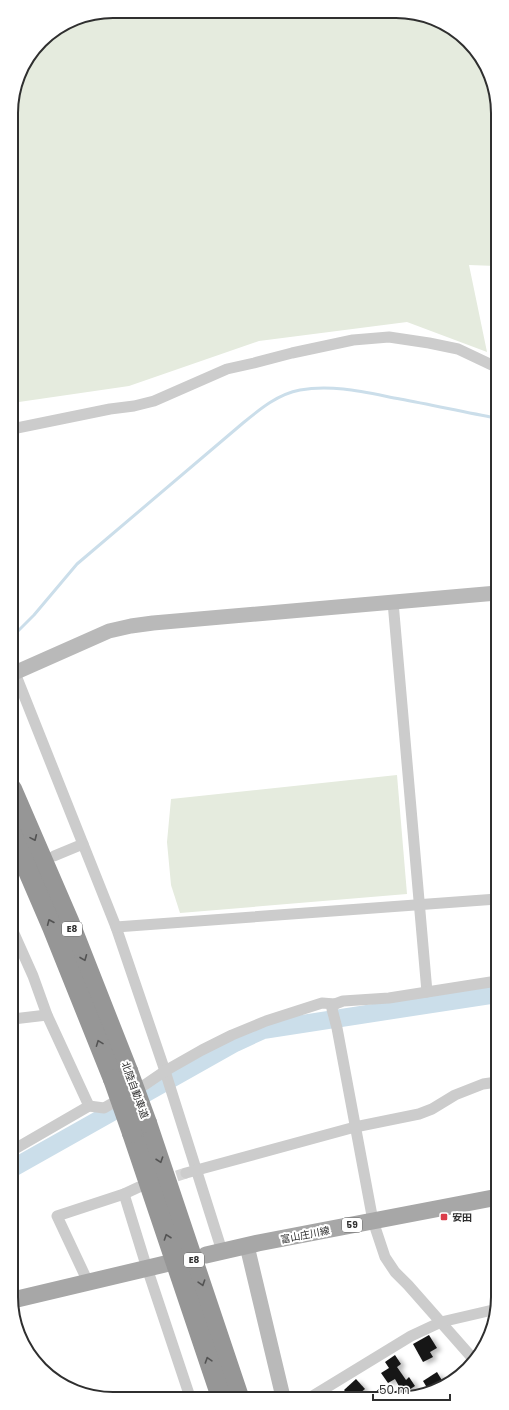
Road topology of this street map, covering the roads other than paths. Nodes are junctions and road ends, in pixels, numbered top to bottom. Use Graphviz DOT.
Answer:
graph roads {
  1 [pos="491,365"];
  2 [pos="18,428"];
  3 [pos="491,594"];
  4 [pos="393,602"];
  5 [pos="18,671"];
  6 [pos="18,685"];
  7 [pos="18,804"];
  8 [pos="83,844"];
  9 [pos="18,848"];
  10 [pos="54,856"];
  11 [pos="491,899"];
  12 [pos="419,904"];
  13 [pos="116,927"];
  14 [pos="18,942"];
  15 [pos="491,982"];
  16 [pos="427,992"];
  17 [pos="334,1007"];
  18 [pos="47,1014"];
  19 [pos="18,1018"];
  20 [pos="166,1073"];
  21 [pos="121,1075"];
  22 [pos="491,1083"];
  23 [pos="89,1106"];
  24 [pos="355,1127"];
  25 [pos="140,1128"];
  26 [pos="18,1147"];
  27 [pos="197,1171"];
  28 [pos="186,1173"];
  29 [pos="139,1187"];
  30 [pos="124,1194"];
  31 [pos="491,1197"];
  32 [pos="373,1221"];
  33 [pos="248,1246"];
  34 [pos="214,1253"];
  35 [pos="165,1264"];
  36 [pos="147,1268"];
  37 [pos="88,1282"];
  38 [pos="18,1299"];
  39 [pos="490,1311"];
  40 [pos="440,1322"];
  41 [pos="471,1356"];
  42 [pos="188,1392"];
  43 [pos="219,1392"];
  44 [pos="237,1392"];
  45 [pos="282,1392"];
  46 [pos="319,1392"];
  1 -- 2 [label="street"];
  3 -- 4 [label="street"];
  4 -- 5 [label="street"];
  4 -- 12 [label="street"];
  6 -- 8 [label="street"];
  7 -- 21 [label="highway, 北陸自動車道 / E8, one-way"];
  8 -- 10 [label="street"];
  8 -- 13 [label="street"];
  21 -- 9 [label="highway, 北陸自動車道 / E8, one-way"];
  11 -- 12 [label="street"];
  12 -- 13 [label="street"];
  12 -- 16 [label="street"];
  13 -- 20 [label="street"];
  14 -- 18 [label="street"];
  15 -- 16 [label="street"];
  16 -- 17 [label="street"];
  17 -- 20 [label="street"];
  17 -- 24 [label="street"];
  18 -- 19 [label="street"];
  18 -- 23 [label="street"];
  20 -- 23 [label="street"];
  20 -- 27 [label="street"];
  21 -- 25 [label="highway, 北陸自動車道 / E8, bridge"];
  22 -- 24 [label="street"];
  23 -- 26 [label="street"];
  24 -- 27 [label="street"];
  24 -- 32 [label="street"];
  43 -- 25 [label="highway, 北陸自動車道 / E8, one-way"];
  25 -- 44 [label="highway, 北陸自動車道 / E8, one-way"];
  27 -- 28 [label="street"];
  27 -- 34 [label="street"];
  29 -- 30 [label="street"];
  30 -- 36 [label="street"];
  30 -- 37 [label="street"];
  31 -- 32 [label="main road, 富山庄川線 / 59"];
  32 -- 33 [label="main road, 富山庄川線 / 59"];
  32 -- 40 [label="street"];
  33 -- 34 [label="main road, 富山庄川線 / 59"];
  33 -- 45 [label="street"];
  35 -- 36 [label="main road"];
  36 -- 37 [label="main road"];
  36 -- 42 [label="street"];
  37 -- 38 [label="main road"];
  39 -- 40 [label="street"];
  40 -- 41 [label="street"];
  40 -- 46 [label="street"];
}
